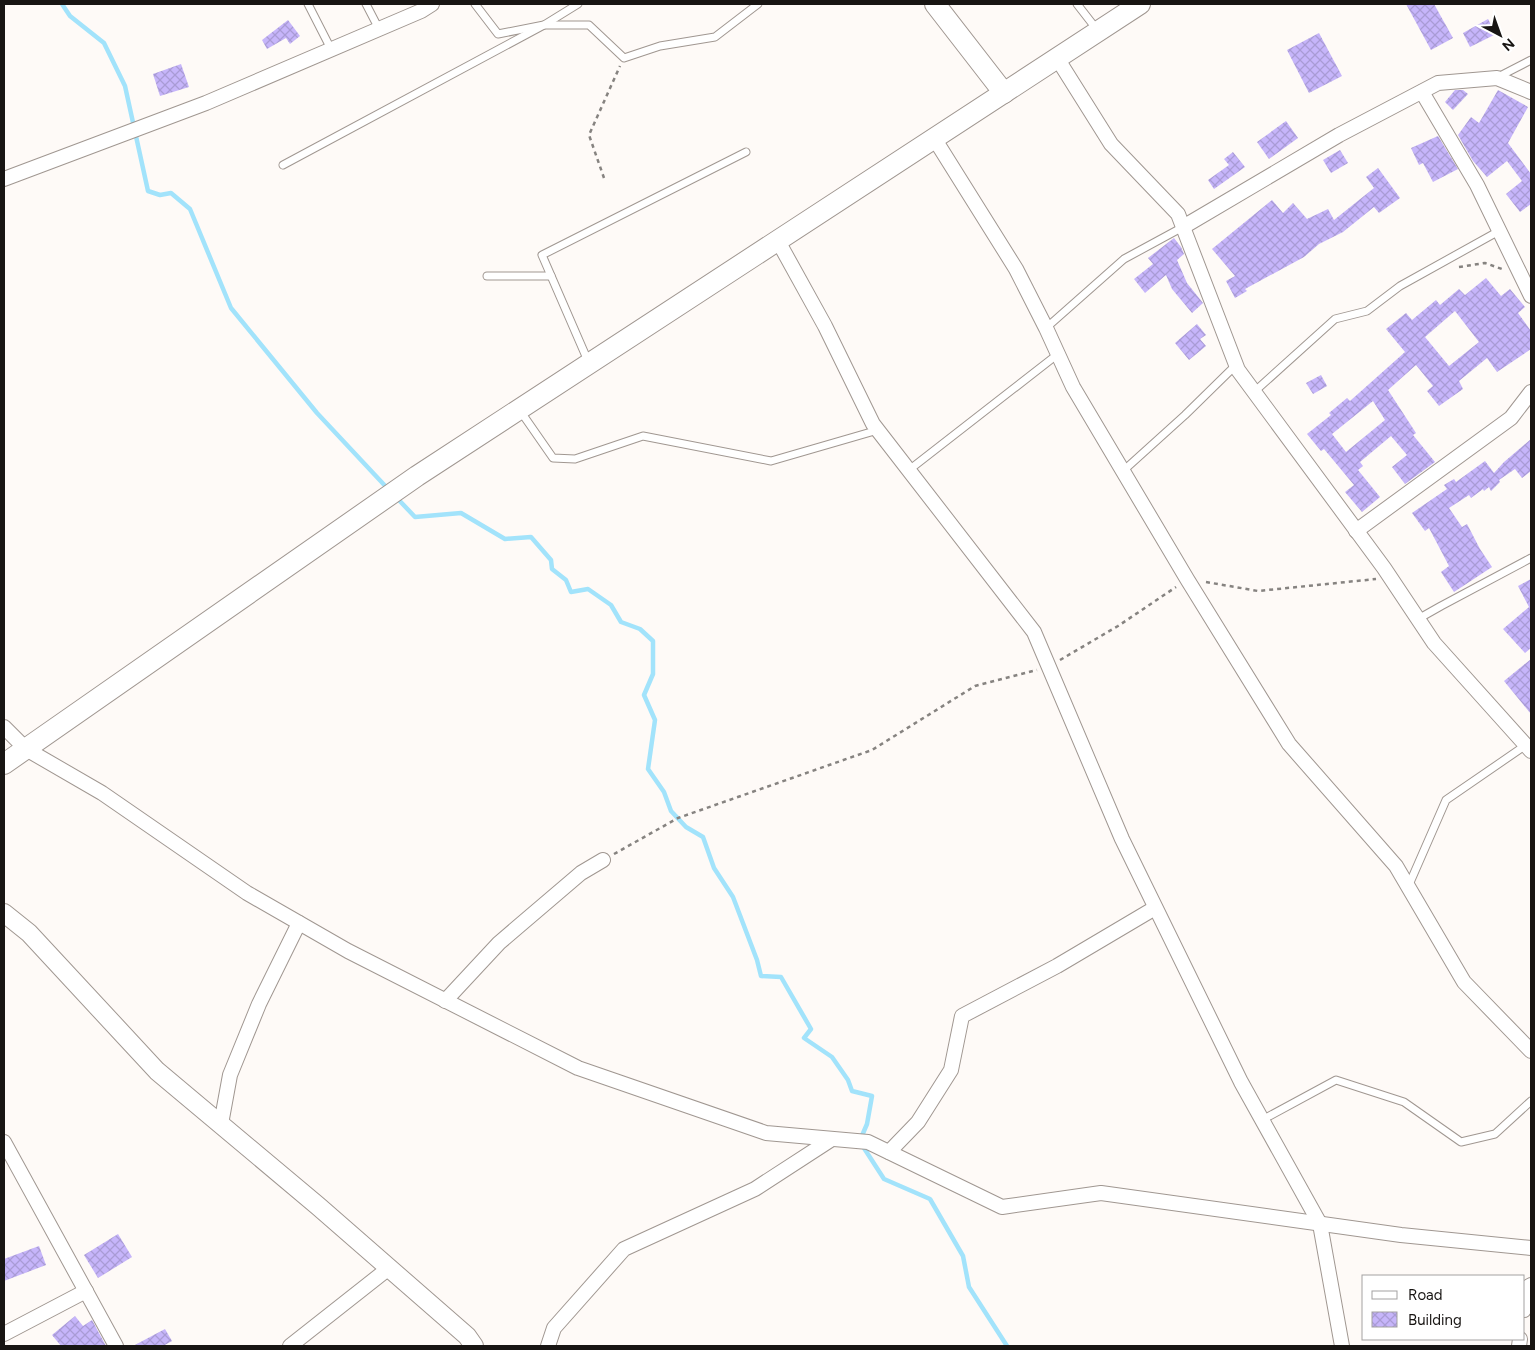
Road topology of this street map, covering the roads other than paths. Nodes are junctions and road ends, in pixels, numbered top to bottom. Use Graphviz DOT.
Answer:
graph roads {
  1 [pos="308,4"];
  2 [pos="366,4"];
  3 [pos="432,4"];
  4 [pos="475,4"];
  5 [pos="578,4"];
  6 [pos="758,4"];
  7 [pos="935,4"];
  8 [pos="1077,4"];
  9 [pos="1140,4"];
  10 [pos="544,25"];
  11 [pos="379,29"];
  12 [pos="1098,31"];
  13 [pos="331,49"];
  14 [pos="1057,58"];
  15 [pos="1531,60"];
  16 [pos="1497,78"];
  17 [pos="1422,92"];
  18 [pos="1531,92"];
  19 [pos="1004,93"];
  20 [pos="934,138"];
  21 [pos="746,152"];
  22 [pos="283,165"];
  23 [pos="4,179"];
  24 [pos="1183,226"];
  25 [pos="1499,231"];
  26 [pos="778,241"];
  27 [pos="487,276"];
  28 [pos="551,276"];
  29 [pos="1531,296"];
  30 [pos="1046,328"];
  31 [pos="1058,354"];
  32 [pos="589,364"];
  33 [pos="1236,365"];
  34 [pos="1254,392"];
  35 [pos="1531,392"];
  36 [pos="519,409"];
  37 [pos="878,430"];
  38 [pos="909,470"];
  39 [pos="1123,472"];
  40 [pos="1356,531"];
  41 [pos="1531,558"];
  42 [pos="1418,619"];
  43 [pos="4,727"];
  44 [pos="1529,748"];
  45 [pos="26,749"];
  46 [pos="4,764"];
  47 [pos="603,860"];
  48 [pos="1408,887"];
  49 [pos="1156,908"];
  50 [pos="4,914"];
  51 [pos="298,923"];
  52 [pos="446,1000"];
  53 [pos="1531,1051"];
  54 [pos="1531,1101"];
  55 [pos="1262,1120"];
  56 [pos="220,1124"];
  57 [pos="832,1138"];
  58 [pos="4,1142"];
  59 [pos="889,1152"];
  60 [pos="1320,1224"];
  61 [pos="1531,1248"];
  62 [pos="389,1268"];
  63 [pos="1531,1285"];
  64 [pos="86,1291"];
  65 [pos="1525,1299"];
  66 [pos="4,1334"];
  67 [pos="116,1346"];
  68 [pos="290,1346"];
  69 [pos="474,1346"];
  70 [pos="548,1346"];
  71 [pos="1342,1346"];
  1 -- 13 [label="lane"];
  2 -- 11 [label="lane"];
  3 -- 11 [label="street"];
  4 -- 10 [label="lane"];
  5 -- 10 [label="lane"];
  6 -- 10 [label="lane"];
  7 -- 19 [label="main road"];
  8 -- 12 [label="lane"];
  9 -- 12 [label="main road"];
  10 -- 22 [label="lane"];
  11 -- 13 [label="street"];
  12 -- 14 [label="main road"];
  13 -- 23 [label="street"];
  14 -- 19 [label="main road"];
  14 -- 24 [label="street"];
  15 -- 16 [label="lane"];
  16 -- 17 [label="street"];
  16 -- 18 [label="street"];
  17 -- 24 [label="street"];
  17 -- 25 [label="street"];
  19 -- 20 [label="main road"];
  20 -- 26 [label="main road"];
  20 -- 30 [label="street"];
  21 -- 28 [label="lane"];
  24 -- 30 [label="lane"];
  24 -- 33 [label="street"];
  25 -- 29 [label="street"];
  25 -- 34 [label="lane"];
  26 -- 32 [label="main road"];
  26 -- 37 [label="street"];
  27 -- 28 [label="lane"];
  28 -- 32 [label="lane"];
  30 -- 31 [label="street"];
  31 -- 38 [label="lane"];
  31 -- 39 [label="street"];
  32 -- 36 [label="main road"];
  33 -- 34 [label="street"];
  33 -- 39 [label="lane"];
  34 -- 40 [label="street"];
  35 -- 40 [label="street"];
  36 -- 37 [label="lane"];
  36 -- 45 [label="main road"];
  37 -- 38 [label="street"];
  38 -- 49 [label="street"];
  39 -- 48 [label="street"];
  40 -- 42 [label="street"];
  41 -- 42 [label="lane"];
  42 -- 44 [label="street"];
  43 -- 45 [label="street"];
  44 -- 48 [label="lane"];
  45 -- 46 [label="main road"];
  45 -- 51 [label="street"];
  47 -- 52 [label="street"];
  48 -- 53 [label="street"];
  49 -- 55 [label="street"];
  49 -- 59 [label="street"];
  50 -- 56 [label="street"];
  51 -- 52 [label="street"];
  51 -- 56 [label="street"];
  52 -- 57 [label="street"];
  54 -- 55 [label="lane"];
  55 -- 60 [label="street"];
  56 -- 62 [label="street"];
  57 -- 59 [label="street"];
  57 -- 70 [label="street"];
  58 -- 64 [label="street"];
  59 -- 60 [label="street"];
  60 -- 61 [label="street"];
  60 -- 71 [label="street"];
  62 -- 68 [label="street"];
  62 -- 69 [label="street"];
  63 -- 65 [label="street"];
  64 -- 66 [label="street"];
  64 -- 67 [label="street"];
}
